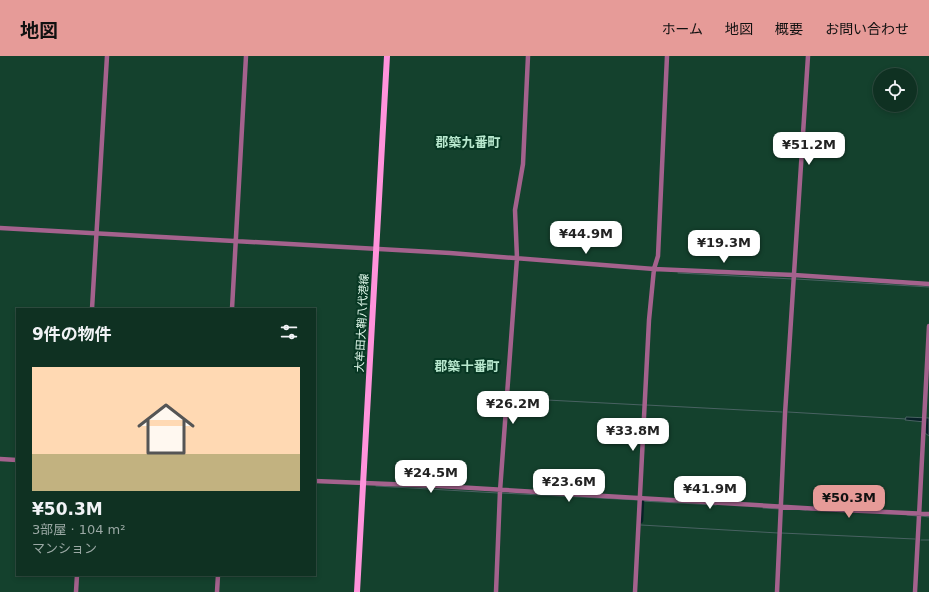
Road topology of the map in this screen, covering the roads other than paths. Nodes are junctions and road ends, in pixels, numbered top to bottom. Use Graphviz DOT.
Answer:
graph roads {
  1 [pos="107,56"];
  2 [pos="246,56"];
  3 [pos="387,56"];
  4 [pos="528,56"];
  5 [pos="667,56"];
  6 [pos="808,56"];
  7 [pos="0,228"];
  8 [pos="96,233"];
  9 [pos="237,241"];
  10 [pos="376,249"];
  11 [pos="517,258"];
  12 [pos="654,269"];
  13 [pos="794,277"];
  14 [pos="929,284"];
  15 [pos="92,308"];
  16 [pos="232,308"];
  17 [pos="929,326"];
  18 [pos="0,459"];
  19 [pos="16,460"];
  20 [pos="316,481"];
  21 [pos="363,484"];
  22 [pos="500,491"];
  23 [pos="640,500"];
  24 [pos="780,508"];
  25 [pos="929,514"];
  26 [pos="918,516"];
  27 [pos="77,576"];
  28 [pos="218,576"];
  29 [pos="76,592"];
  30 [pos="217,592"];
  31 [pos="357,592"];
  32 [pos="496,592"];
  33 [pos="635,592"];
  34 [pos="777,592"];
  35 [pos="915,592"];
  1 -- 8 [label="street"];
  2 -- 9 [label="street"];
  3 -- 10 [label="main road, 大牟田大鞘八代港線"];
  4 -- 11 [label="street"];
  5 -- 12 [label="street"];
  6 -- 13 [label="street"];
  7 -- 8 [label="street"];
  8 -- 9 [label="street"];
  8 -- 15 [label="street"];
  9 -- 10 [label="street"];
  9 -- 16 [label="street"];
  10 -- 11 [label="street"];
  10 -- 21 [label="main road, 大牟田大鞘八代港線"];
  11 -- 12 [label="street"];
  11 -- 22 [label="street"];
  12 -- 13 [label="street"];
  12 -- 23 [label="street"];
  13 -- 14 [label="street"];
  13 -- 24 [label="street"];
  17 -- 26 [label="street"];
  18 -- 19 [label="street"];
  20 -- 21 [label="street"];
  21 -- 22 [label="street"];
  21 -- 31 [label="main road, 大牟田大鞘八代港線"];
  22 -- 23 [label="street"];
  22 -- 32 [label="street"];
  23 -- 24 [label="street"];
  23 -- 33 [label="street"];
  24 -- 26 [label="street"];
  24 -- 34 [label="street"];
  25 -- 26 [label="street"];
  26 -- 35 [label="street"];
  27 -- 29 [label="street"];
  28 -- 30 [label="street"];
}
